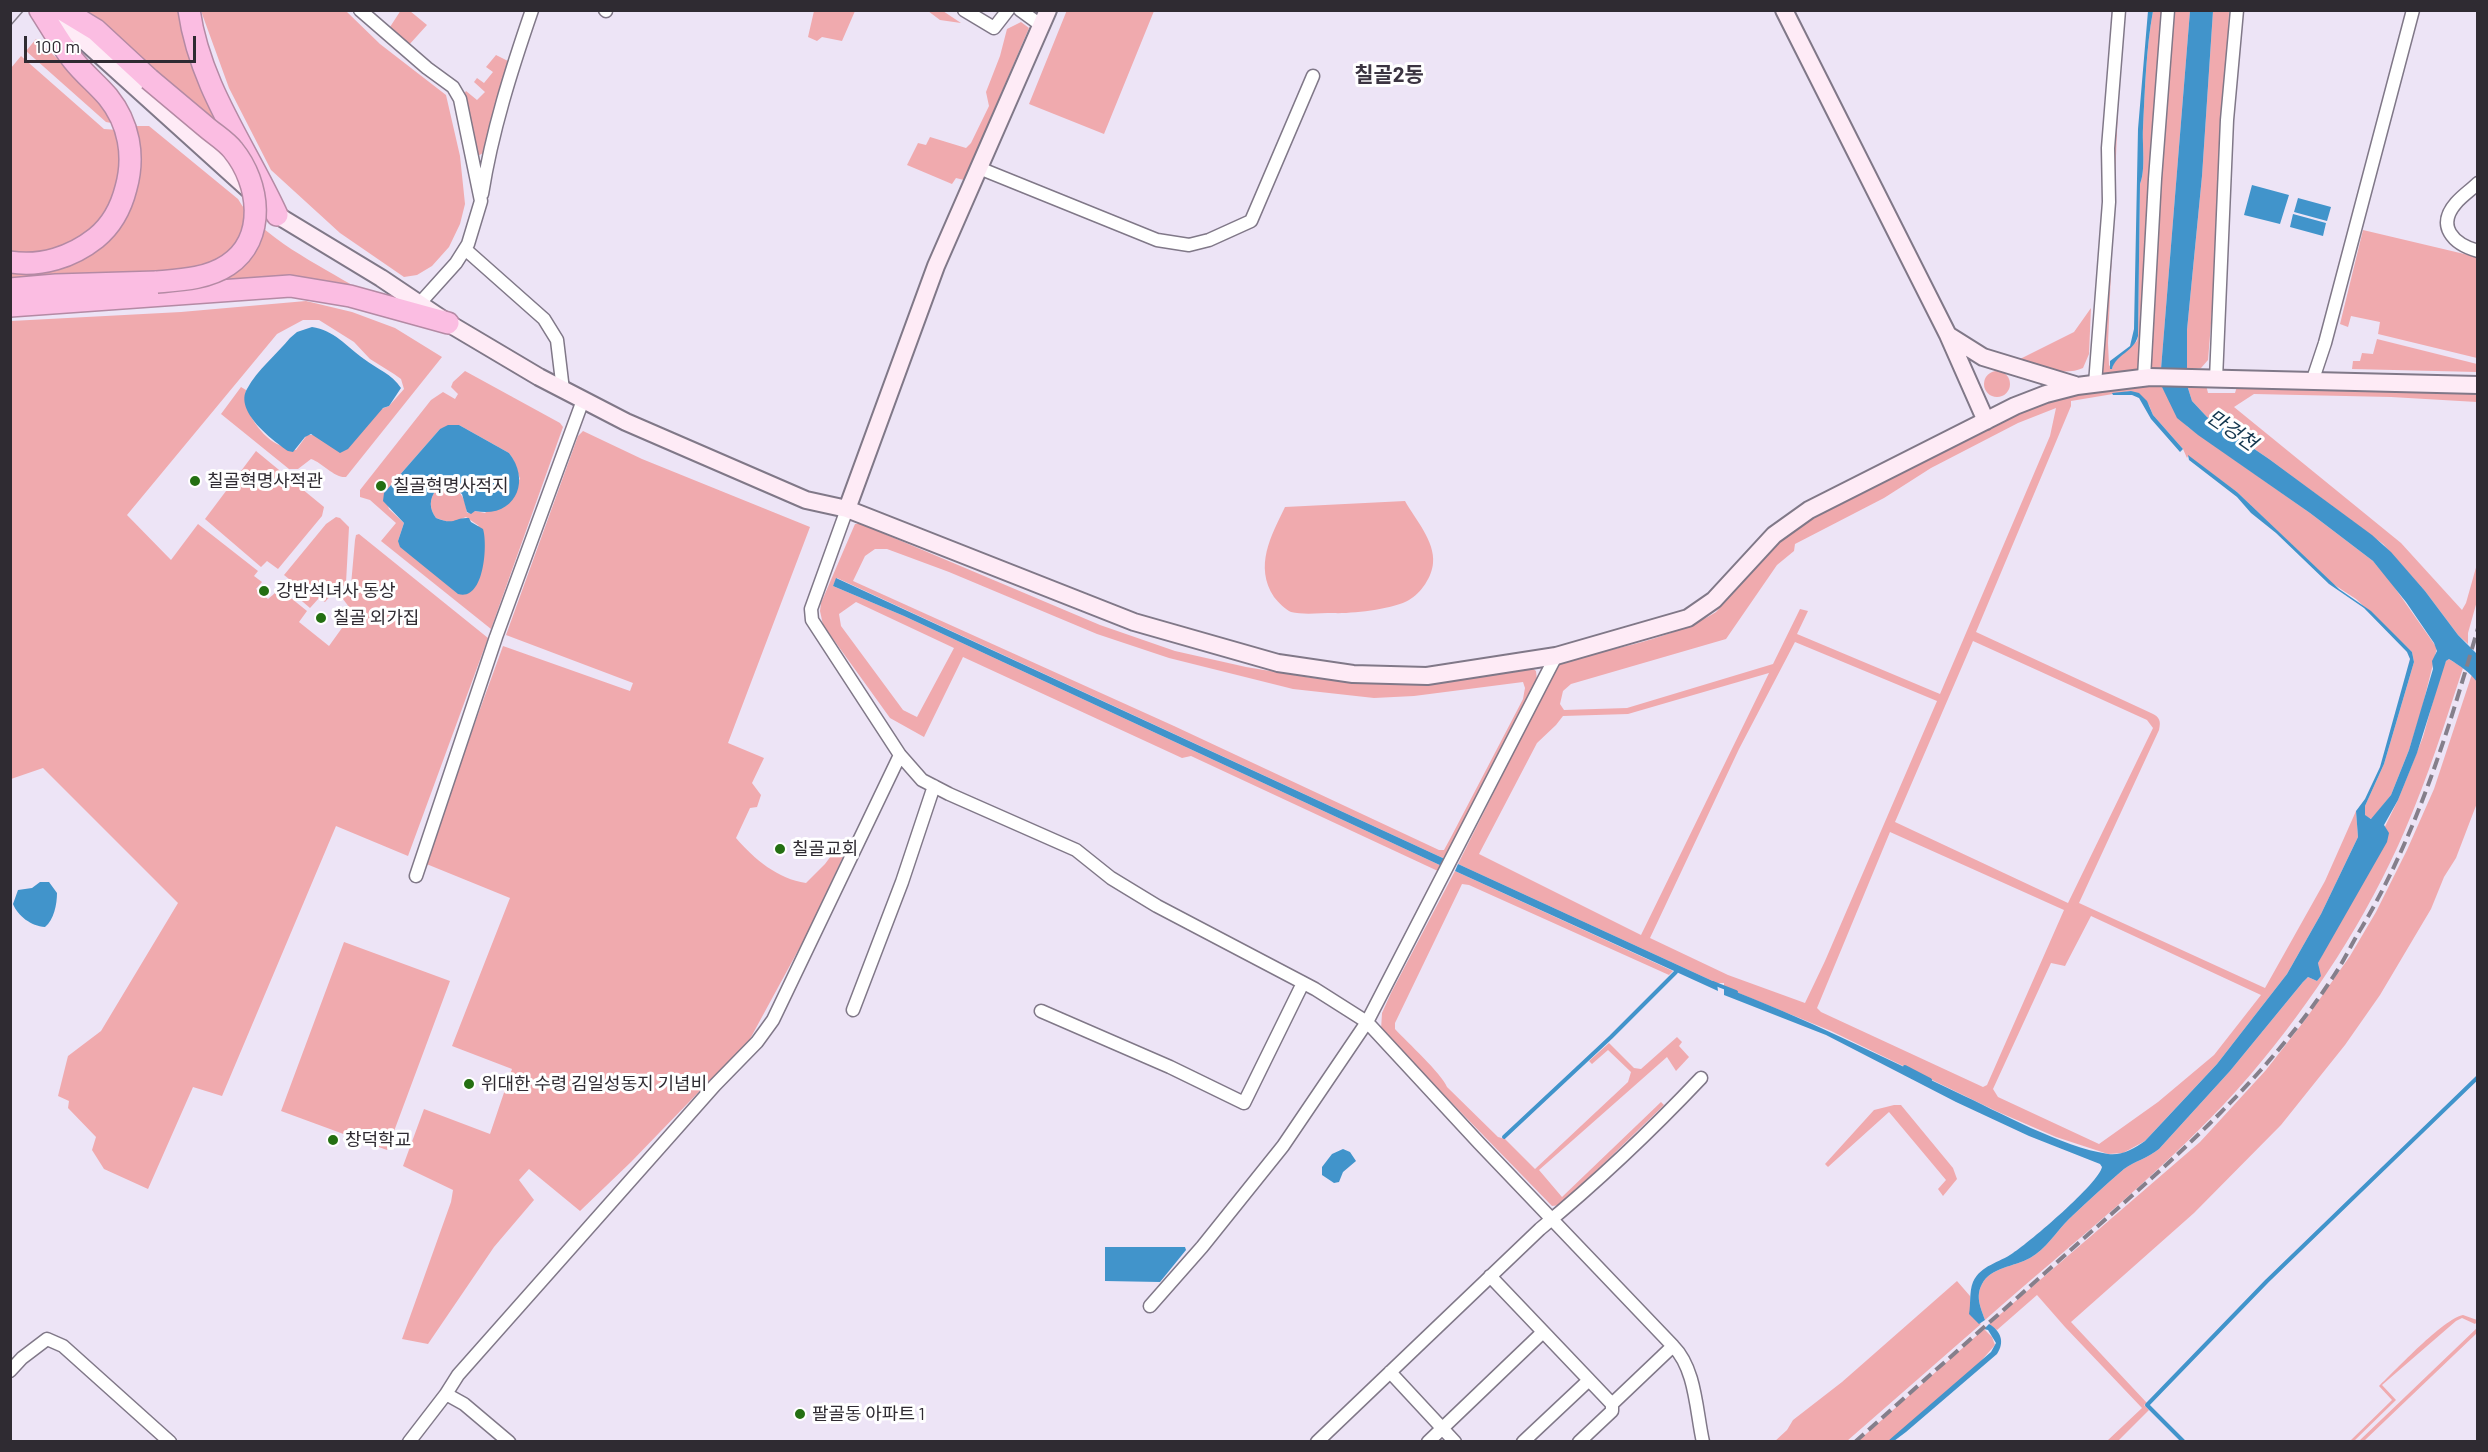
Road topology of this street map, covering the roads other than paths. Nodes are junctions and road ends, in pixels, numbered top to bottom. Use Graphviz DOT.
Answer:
graph roads {
  1 [pos="40,10"];
  2 [pos="50,10"];
  3 [pos="63,10"];
  4 [pos="189,10"];
  5 [pos="360,10"];
  6 [pos="532,10"];
  7 [pos="964,10"];
  8 [pos="1008,10"];
  9 [pos="1020,10"];
  10 [pos="1784,10"];
  11 [pos="2119,10"];
  12 [pos="2168,10"];
  13 [pos="2237,10"];
  14 [pos="2413,10"];
  15 [pos="1045,18"];
  16 [pos="1313,76"];
  17 [pos="979,168"];
  18 [pos="2478,183"];
  19 [pos="481,201"];
  20 [pos="277,215"];
  21 [pos="465,249"];
  22 [pos="2478,251"];
  23 [pos="10,262"];
  24 [pos="10,289"];
  25 [pos="420,303"];
  26 [pos="10,306"];
  27 [pos="448,322"];
  28 [pos="1948,336"];
  29 [pos="2147,378"];
  30 [pos="2210,379"];
  31 [pos="2312,382"];
  32 [pos="2095,384"];
  33 [pos="2478,385"];
  34 [pos="2077,386"];
  35 [pos="563,390"];
  36 [pos="583,400"];
  37 [pos="1986,421"];
  38 [pos="847,509"];
  39 [pos="1556,656"];
  40 [pos="900,755"];
  41 [pos="934,786"];
  42 [pos="416,876"];
  43 [pos="1303,982"];
  44 [pos="853,1010"];
  45 [pos="1041,1011"];
  46 [pos="1367,1022"];
  47 [pos="1701,1078"];
  48 [pos="1552,1219"];
  49 [pos="1490,1276"];
  50 [pos="1150,1306"];
  51 [pos="1543,1332"];
  52 [pos="1672,1346"];
  53 [pos="10,1371"];
  54 [pos="1390,1372"];
  55 [pos="1589,1380"];
  56 [pos="446,1394"];
  57 [pos="1612,1404"];
  58 [pos="1442,1428"];
  59 [pos="170,1442"];
  60 [pos="409,1442"];
  61 [pos="509,1442"];
  62 [pos="1317,1442"];
  63 [pos="1428,1442"];
  64 [pos="1455,1442"];
  65 [pos="1523,1442"];
  66 [pos="1580,1442"];
  67 [pos="1703,1442"];
  1 -- 23 [label="highway"];
  2 -- 20 [label="street"];
  3 -- 24 [label="highway, bridge"];
  4 -- 20 [label="highway"];
  5 -- 19 [label="street"];
  6 -- 19 [label="street"];
  7 -- 8 [label="street"];
  9 -- 15 [label="street"];
  10 -- 28 [label="street"];
  11 -- 32 [label="street"];
  12 -- 29 [label="street"];
  13 -- 30 [label="street"];
  14 -- 31 [label="street"];
  15 -- 17 [label="street"];
  16 -- 17 [label="street"];
  17 -- 38 [label="street"];
  18 -- 22 [label="street"];
  19 -- 21 [label="street"];
  20 -- 25 [label="street"];
  21 -- 25 [label="street"];
  21 -- 35 [label="street"];
  25 -- 27 [label="street"];
  26 -- 27 [label="highway"];
  27 -- 35 [label="street"];
  28 -- 34 [label="street"];
  28 -- 37 [label="street"];
  29 -- 30 [label="street"];
  29 -- 32 [label="street"];
  30 -- 31 [label="street"];
  31 -- 33 [label="street"];
  32 -- 34 [label="street"];
  34 -- 37 [label="street"];
  35 -- 36 [label="street"];
  36 -- 38 [label="street"];
  36 -- 42 [label="street"];
  37 -- 39 [label="street"];
  38 -- 39 [label="street"];
  38 -- 40 [label="street"];
  39 -- 46 [label="street"];
  40 -- 41 [label="street"];
  40 -- 56 [label="street"];
  41 -- 43 [label="street"];
  41 -- 44 [label="street"];
  43 -- 45 [label="street"];
  43 -- 46 [label="street"];
  46 -- 48 [label="street"];
  46 -- 50 [label="street"];
  47 -- 48 [label="street"];
  48 -- 49 [label="street"];
  48 -- 52 [label="street"];
  49 -- 51 [label="street"];
  49 -- 54 [label="street"];
  51 -- 55 [label="street"];
  51 -- 58 [label="street"];
  52 -- 57 [label="street"];
  52 -- 67 [label="street"];
  53 -- 59 [label="street"];
  54 -- 58 [label="street"];
  54 -- 62 [label="street"];
  55 -- 57 [label="street"];
  55 -- 65 [label="street"];
  56 -- 60 [label="street"];
  56 -- 61 [label="street"];
  57 -- 66 [label="street"];
  58 -- 63 [label="street"];
  58 -- 64 [label="street"];
}
